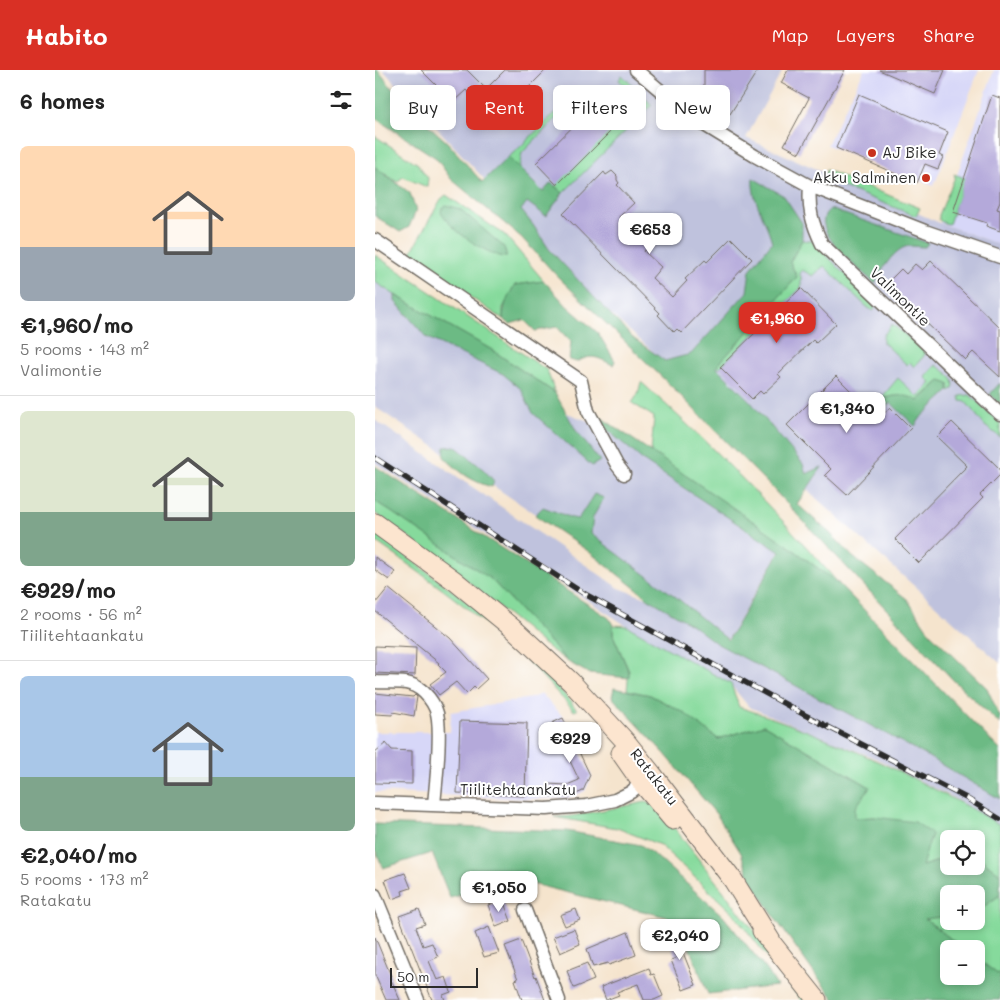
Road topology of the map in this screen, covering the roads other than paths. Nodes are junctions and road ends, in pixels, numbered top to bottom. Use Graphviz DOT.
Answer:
graph roads {
  1 [pos="636,70"];
  2 [pos="810,186"];
  3 [pos="375,240"];
  4 [pos="1000,257"];
  5 [pos="1000,414"];
  6 [pos="624,474"];
  7 [pos="375,523"];
  8 [pos="375,682"];
  9 [pos="647,778"];
  10 [pos="375,803"];
  11 [pos="434,805"];
  12 [pos="375,895"];
  13 [pos="525,910"];
  14 [pos="418,1000"];
  15 [pos="559,1000"];
  16 [pos="817,1000"];
  1 -- 2 [label="street"];
  2 -- 4 [label="street"];
  2 -- 5 [label="street, Valimontie"];
  3 -- 6 [label="street"];
  7 -- 9 [label="main road, Ratakatu"];
  8 -- 11 [label="street"];
  9 -- 11 [label="street, Tiilitehtaankatu"];
  9 -- 16 [label="main road, Ratakatu"];
  10 -- 11 [label="street, Tiilitehtaankatu"];
  12 -- 14 [label="street"];
  13 -- 15 [label="street"];
}
